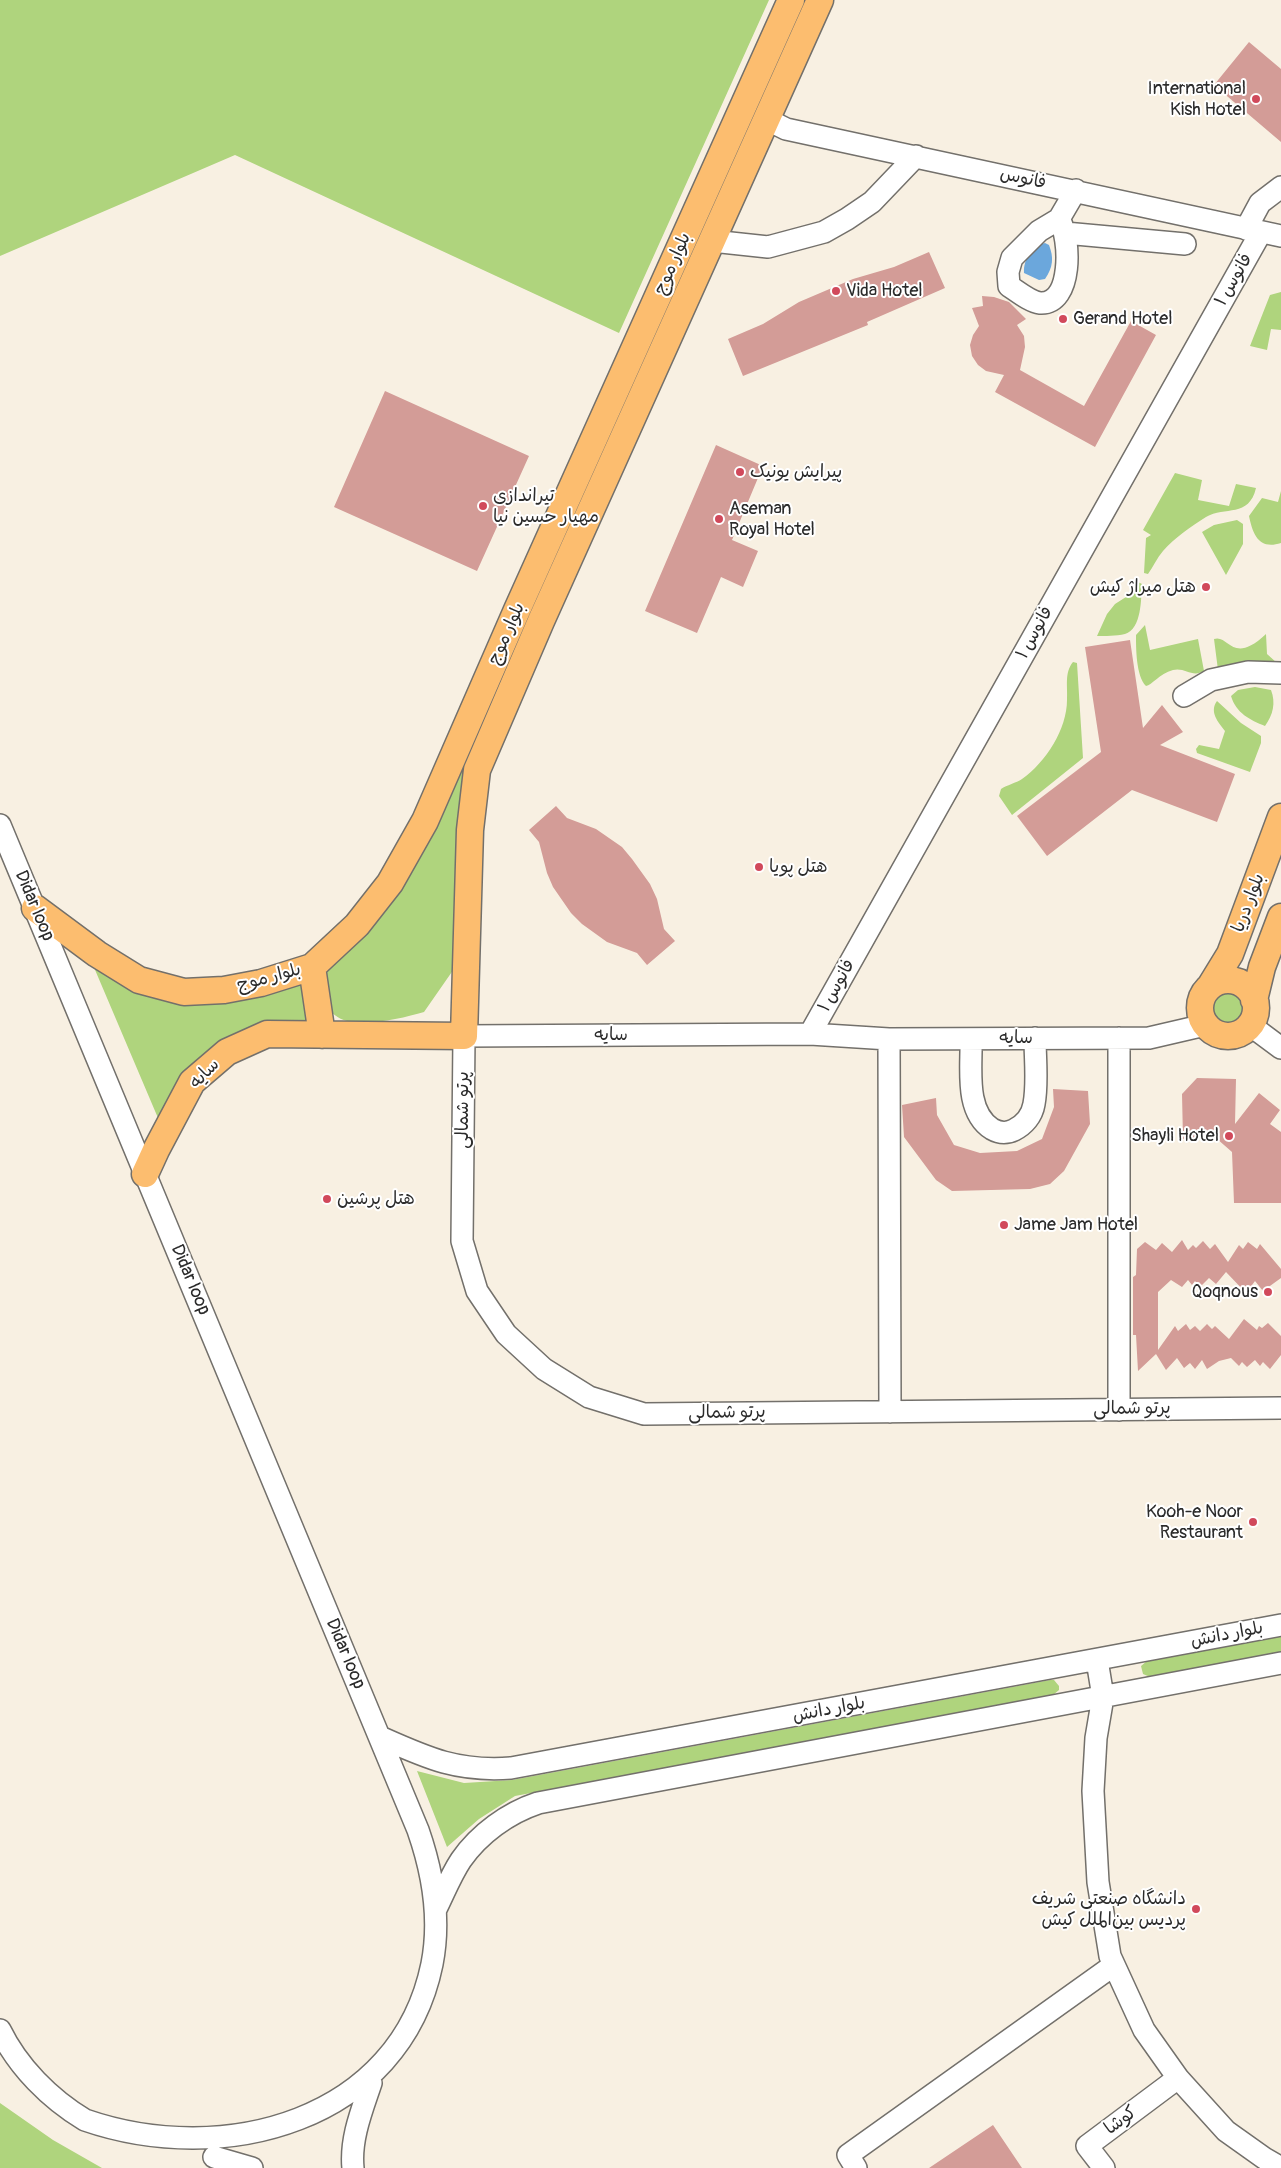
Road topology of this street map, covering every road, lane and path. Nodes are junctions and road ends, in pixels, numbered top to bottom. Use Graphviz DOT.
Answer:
graph roads {
  1 [pos="791,0"];
  2 [pos="820,0"];
  3 [pos="743,108"];
  4 [pos="766,119"];
  5 [pos="916,156"];
  6 [pos="1281,187"];
  7 [pos="1076,190"];
  8 [pos="1263,232"];
  9 [pos="712,241"];
  10 [pos="1185,244"];
  11 [pos="518,610"];
  12 [pos="542,621"];
  13 [pos="1281,673"];
  14 [pos="1184,696"];
  15 [pos="1281,817"];
  16 [pos="0,825"];
  17 [pos="35,908"];
  18 [pos="1281,917"];
  19 [pos="312,967"];
  20 [pos="1211,986"];
  21 [pos="1254,1000"];
  22 [pos="1205,1025"];
  23 [pos="1250,1025"];
  24 [pos="810,1034"];
  25 [pos="322,1035"];
  26 [pos="464,1036"];
  27 [pos="1035,1038"];
  28 [pos="1119,1038"];
  29 [pos="889,1039"];
  30 [pos="971,1039"];
  31 [pos="1281,1048"];
  32 [pos="146,1174"];
  33 [pos="1281,1408"];
  34 [pos="1119,1410"];
  35 [pos="890,1412"];
  36 [pos="1281,1625"];
  37 [pos="1097,1660"];
  38 [pos="1281,1663"];
  39 [pos="1103,1697"];
  40 [pos="380,1738"];
  41 [pos="436,1909"];
  42 [pos="1114,1965"];
  43 [pos="0,2030"];
  44 [pos="1178,2078"];
  45 [pos="371,2082"];
  46 [pos="202,2153"];
  47 [pos="252,2168"];
  48 [pos="353,2168"];
  49 [pos="856,2168"];
  50 [pos="1104,2168"];
  51 [pos="1281,2168"];
  1 -- 3 [label="main road, بلوار موج"];
  2 -- 4 [label="main road, بلوار موج"];
  3 -- 4 [label="main road"];
  3 -- 11 [label="main road, بلوار موج"];
  4 -- 5 [label="street, فانوس"];
  4 -- 9 [label="main road, بلوار موج"];
  5 -- 7 [label="street, فانوس"];
  5 -- 9 [label="street"];
  6 -- 8 [label="street, فانوس ۱"];
  7 -- 8 [label="street, فانوس"];
  7 -- 10 [label="street"];
  8 -- 24 [label="street, فانوس ۱"];
  9 -- 12 [label="main road, بلوار موج"];
  11 -- 12 [label="main road"];
  11 -- 19 [label="main road, بلوار موج"];
  12 -- 26 [label="main road, بلوار موج"];
  13 -- 14 [label="street"];
  15 -- 20 [label="main road, بلوار دریا"];
  16 -- 17 [label="street, Didar loop"];
  17 -- 19 [label="main road, بلوار موج"];
  17 -- 32 [label="street, Didar loop"];
  18 -- 21 [label="main road, بلوار دریا"];
  19 -- 25 [label="main road"];
  20 -- 21 [label="main road"];
  20 -- 22 [label="main road"];
  21 -- 23 [label="main road"];
  22 -- 23 [label="main road"];
  22 -- 28 [label="street, سایه"];
  23 -- 31 [label="street"];
  24 -- 26 [label="street, سایه"];
  24 -- 29 [label="street, سایه"];
  25 -- 26 [label="main road, سایه"];
  25 -- 32 [label="main road, سایه"];
  26 -- 35 [label="street, پرتو شمالی"];
  27 -- 28 [label="street, سایه"];
  27 -- 30 [label="street, سایه"];
  27 -- 30 [label="street"];
  28 -- 34 [label="street"];
  29 -- 30 [label="street, سایه"];
  29 -- 35 [label="street"];
  32 -- 40 [label="street, Didar loop"];
  33 -- 34 [label="street, پرتو شمالی"];
  34 -- 35 [label="street, پرتو شمالی"];
  36 -- 37 [label="street, بلوار دانش"];
  37 -- 39 [label="street"];
  37 -- 40 [label="street, بلوار دانش"];
  38 -- 39 [label="street"];
  39 -- 41 [label="street"];
  39 -- 42 [label="street"];
  40 -- 41 [label="street, Didar loop"];
  41 -- 45 [label="street, Didar loop"];
  42 -- 44 [label="street"];
  42 -- 49 [label="street"];
  43 -- 46 [label="street, Didar loop"];
  44 -- 50 [label="street, کوشا"];
  44 -- 51 [label="street"];
  45 -- 46 [label="street, Didar loop"];
  45 -- 48 [label="street"];
  46 -- 47 [label="street"];
}
